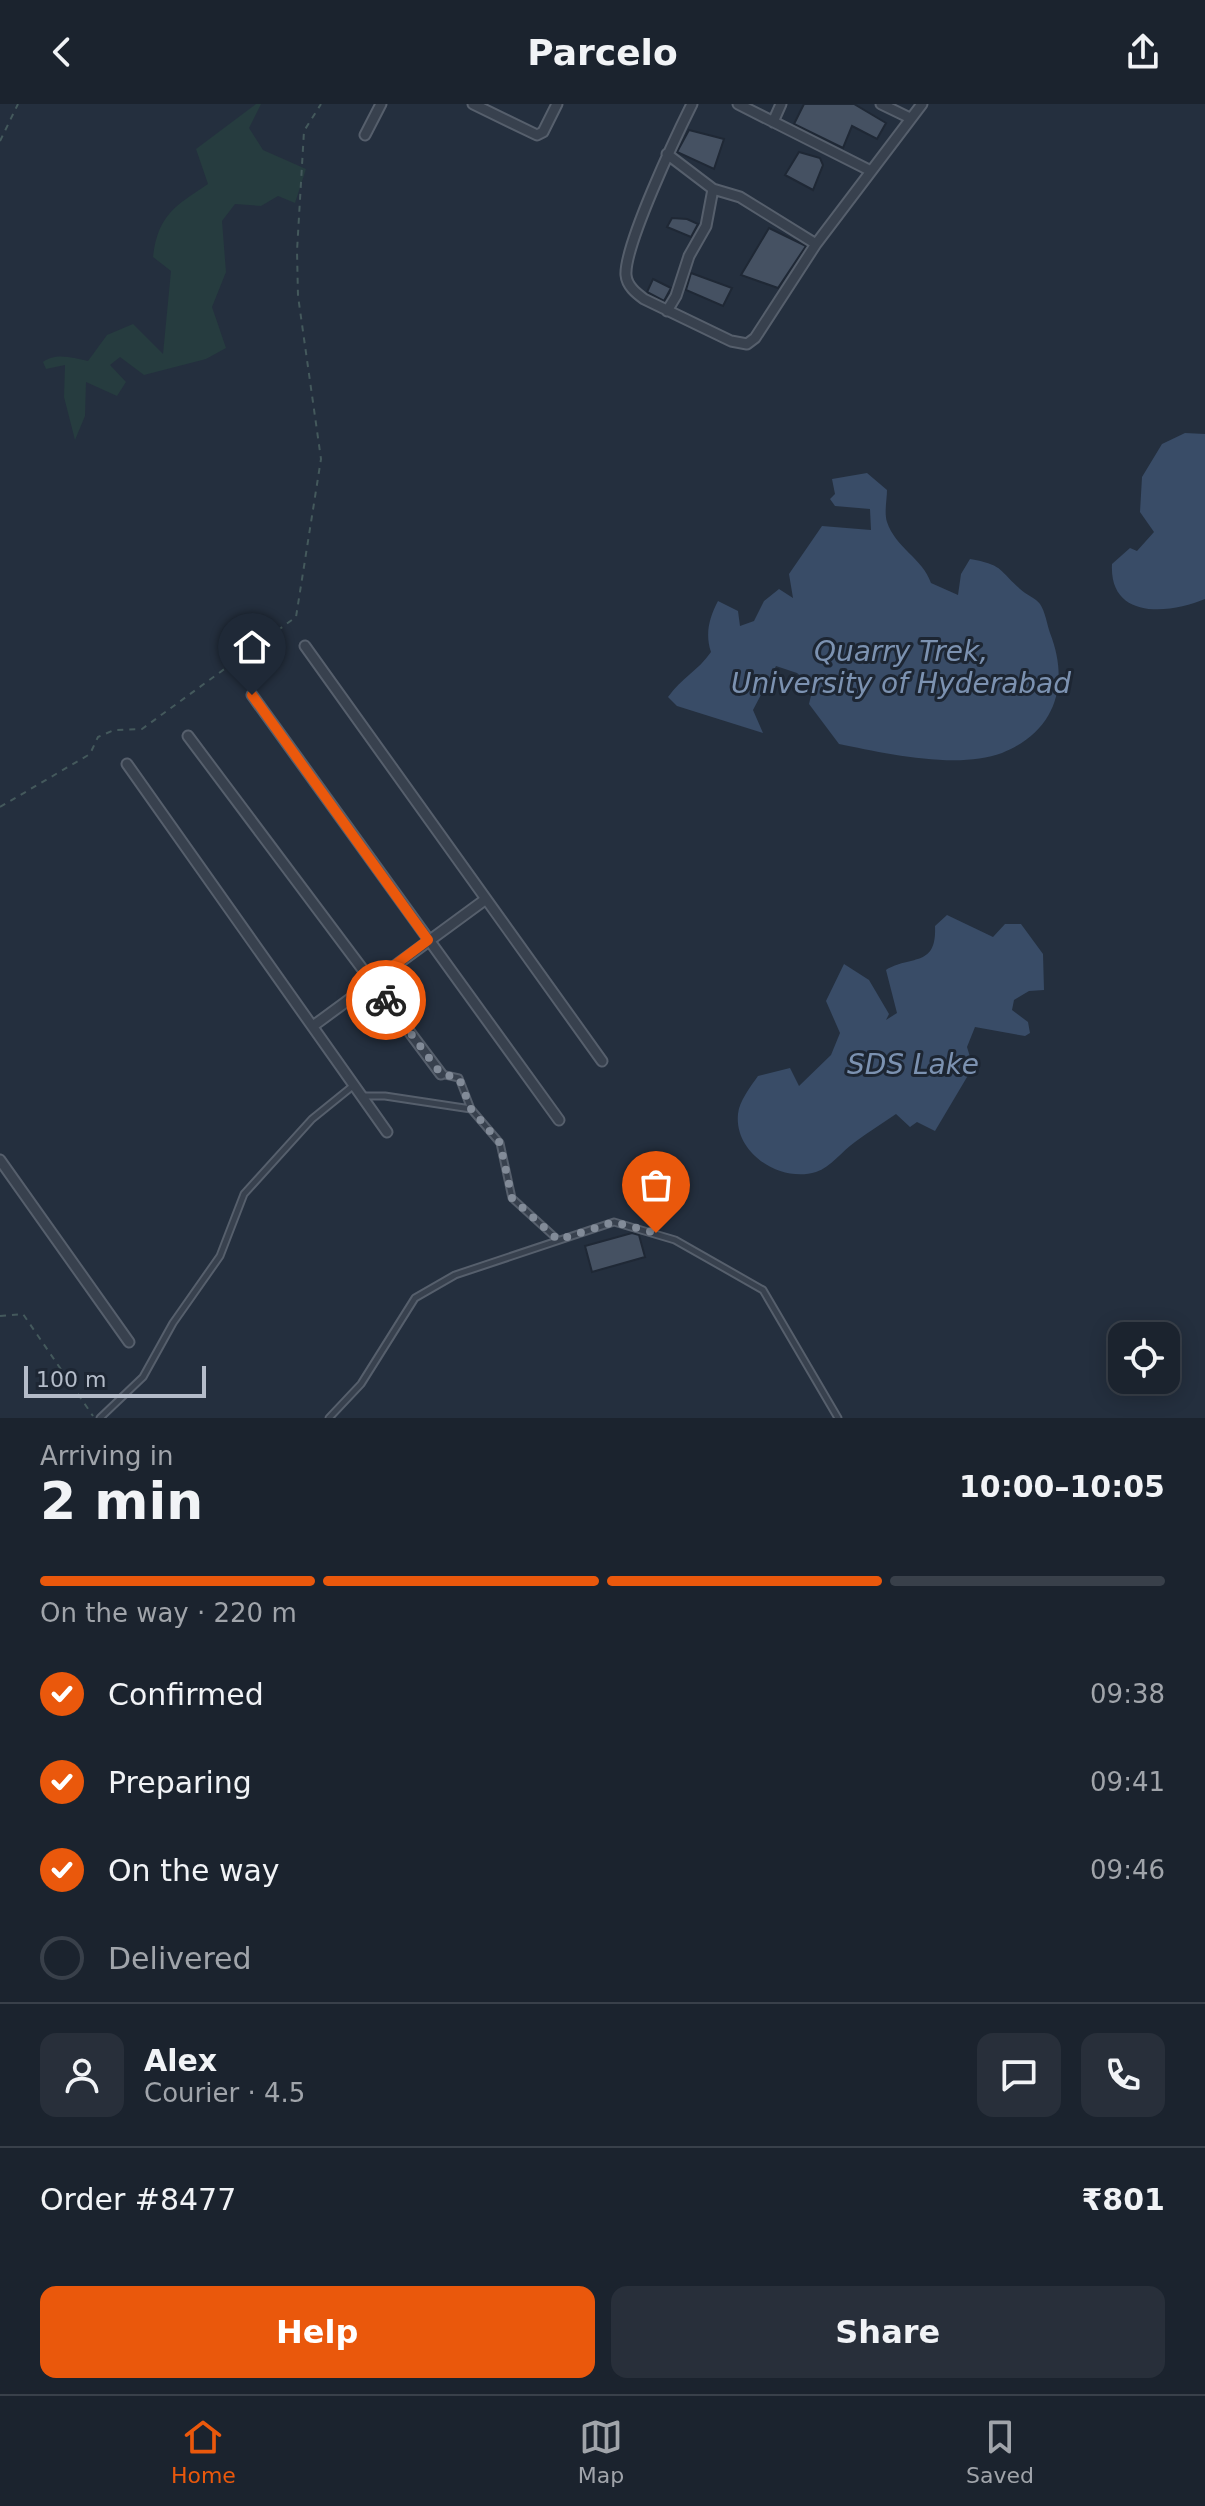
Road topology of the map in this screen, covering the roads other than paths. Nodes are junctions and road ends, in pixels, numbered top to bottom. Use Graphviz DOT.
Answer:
graph roads {
  1 [pos="381,104"];
  2 [pos="473,104"];
  3 [pos="557,104"];
  4 [pos="692,104"];
  5 [pos="738,104"];
  6 [pos="781,104"];
  7 [pos="881,104"];
  8 [pos="922,104"];
  9 [pos="910,118"];
  10 [pos="773,122"];
  11 [pos="365,135"];
  12 [pos="667,154"];
  13 [pos="871,171"];
  14 [pos="713,189"];
  15 [pos="816,244"];
  16 [pos="667,311"];
  17 [pos="305,646"];
  18 [pos="252,695"];
  19 [pos="188,736"];
  20 [pos="127,764"];
  21 [pos="486,899"];
  22 [pos="428,940"];
  23 [pos="372,982"];
  24 [pos="313,1026"];
  25 [pos="602,1061"];
  26 [pos="441,1074"];
  27 [pos="354,1085"];
  28 [pos="362,1096"];
  29 [pos="471,1109"];
  30 [pos="559,1120"];
  31 [pos="387,1132"];
  32 [pos="0,1160"];
  33 [pos="558,1240"];
  34 [pos="129,1342"];
  35 [pos="100,1418"];
  36 [pos="329,1418"];
  37 [pos="838,1418"];
  1 -- 11 [label="street"];
  2 -- 3 [label="street"];
  4 -- 12 [label="street"];
  5 -- 10 [label="street"];
  6 -- 10 [label="street"];
  7 -- 9 [label="street"];
  8 -- 9 [label="street"];
  9 -- 13 [label="street"];
  10 -- 13 [label="street"];
  12 -- 14 [label="street"];
  12 -- 16 [label="street"];
  13 -- 15 [label="street"];
  14 -- 15 [label="street"];
  14 -- 16 [label="street"];
  15 -- 16 [label="street"];
  17 -- 21 [label="street"];
  18 -- 22 [label="street"];
  19 -- 23 [label="street"];
  20 -- 24 [label="street"];
  21 -- 22 [label="street"];
  21 -- 25 [label="street"];
  22 -- 23 [label="street"];
  22 -- 30 [label="street"];
  23 -- 24 [label="street"];
  23 -- 26 [label="street"];
  24 -- 27 [label="street"];
  26 -- 29 [label="lane"];
  27 -- 28 [label="street"];
  27 -- 35 [label="lane"];
  28 -- 29 [label="lane"];
  28 -- 31 [label="street"];
  29 -- 33 [label="lane"];
  32 -- 34 [label="street"];
  33 -- 36 [label="lane"];
  33 -- 37 [label="lane"];
}
